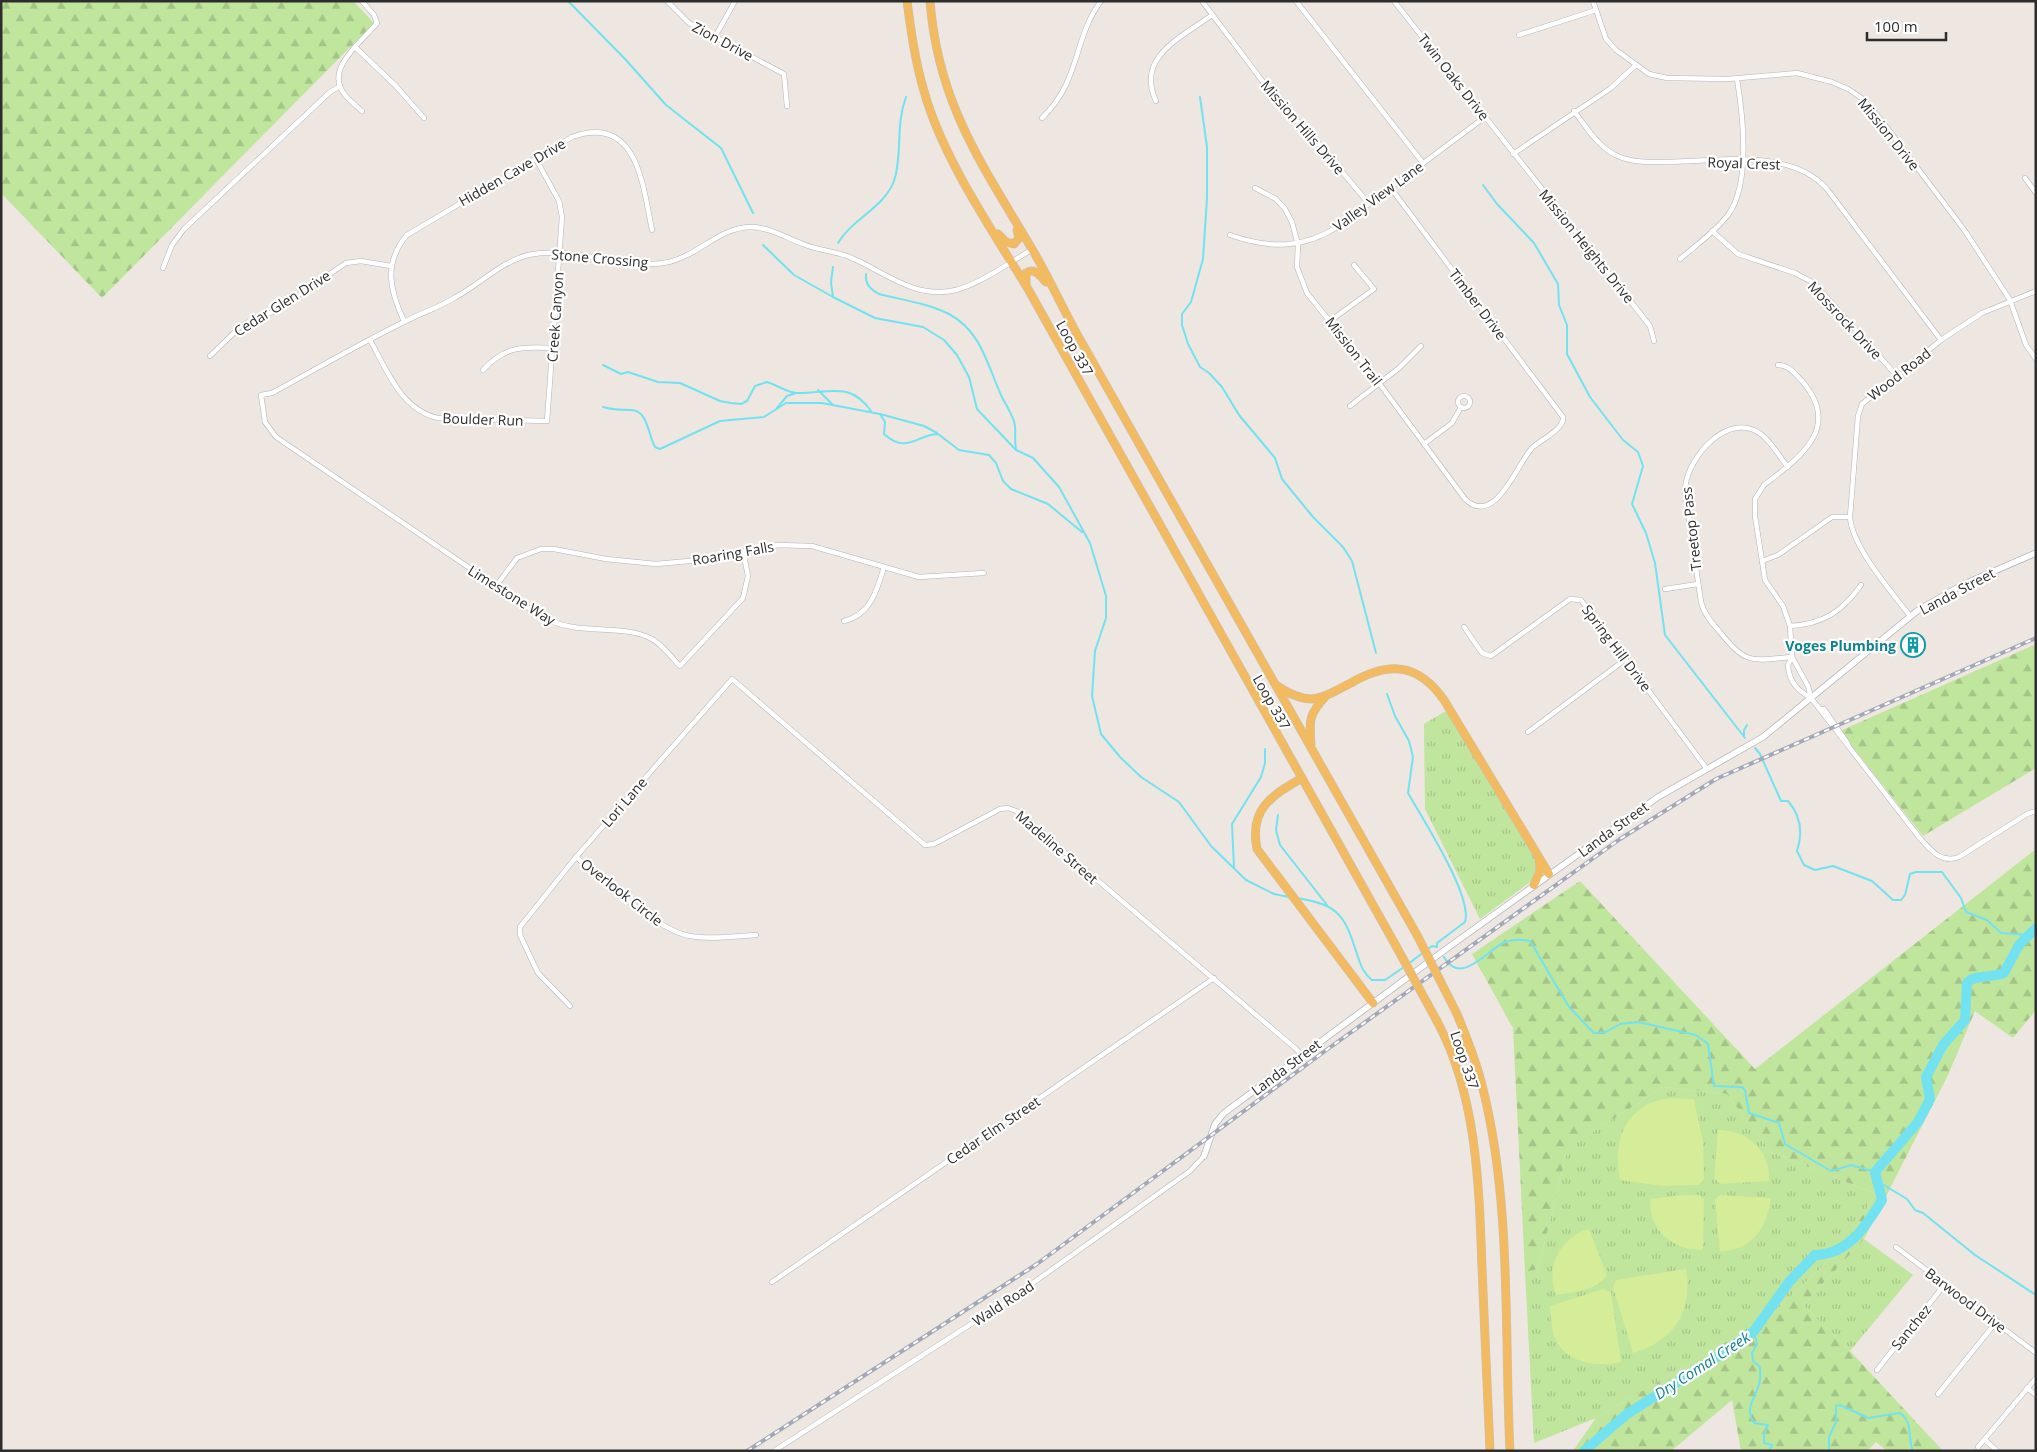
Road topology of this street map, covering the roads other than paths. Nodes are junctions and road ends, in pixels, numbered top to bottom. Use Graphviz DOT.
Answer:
graph roads {
  1 [pos="362,1"];
  2 [pos="667,1"];
  3 [pos="735,1"];
  4 [pos="907,1"];
  5 [pos="930,1"];
  6 [pos="1101,1"];
  7 [pos="1202,1"];
  8 [pos="1296,1"];
  9 [pos="1394,1"];
  10 [pos="1593,1"];
  11 [pos="1596,10"];
  12 [pos="1212,15"];
  13 [pos="1519,35"];
  14 [pos="715,37"];
  15 [pos="355,47"];
  16 [pos="1636,65"];
  17 [pos="1738,79"];
  18 [pos="340,86"];
  19 [pos="1156,101"];
  20 [pos="786,106"];
  21 [pos="362,111"];
  22 [pos="1574,111"];
  23 [pos="1485,117"];
  24 [pos="424,118"];
  25 [pos="1042,118"];
  26 [pos="1513,154"];
  27 [pos="536,158"];
  28 [pos="1741,161"];
  29 [pos="1423,163"];
  30 [pos="2025,178"];
  31 [pos="1390,187"];
  32 [pos="1255,188"];
  33 [pos="2036,193"];
  34 [pos="1369,204"];
  35 [pos="984,217"];
  36 [pos="1015,223"];
  37 [pos="652,230"];
  38 [pos="1712,231"];
  39 [pos="1230,234"];
  40 [pos="1298,244"];
  41 [pos="1032,249"];
  42 [pos="560,253"];
  43 [pos="1680,259"];
  44 [pos="1011,261"];
  45 [pos="1354,265"];
  46 [pos="391,266"];
  47 [pos="162,268"];
  48 [pos="1028,289"];
  49 [pos="1053,291"];
  50 [pos="2036,291"];
  51 [pos="2010,300"];
  52 [pos="404,321"];
  53 [pos="1330,321"];
  54 [pos="370,340"];
  55 [pos="1941,340"];
  56 [pos="1654,341"];
  57 [pos="1420,346"];
  58 [pos="552,348"];
  59 [pos="210,356"];
  60 [pos="2036,358"];
  61 [pos="1778,365"];
  62 [pos="483,370"];
  63 [pos="1896,375"];
  64 [pos="1379,383"];
  65 [pos="260,395"];
  66 [pos="1350,406"];
  67 [pos="1461,407"];
  68 [pos="547,421"];
  69 [pos="1424,444"];
  70 [pos="1788,467"];
  71 [pos="1477,507"];
  72 [pos="1850,517"];
  73 [pos="743,551"];
  74 [pos="2036,552"];
  75 [pos="1762,561"];
  76 [pos="884,567"];
  77 [pos="984,573"];
  78 [pos="1698,584"];
  79 [pos="1861,585"];
  80 [pos="496,586"];
  81 [pos="1665,589"];
  82 [pos="1910,616"];
  83 [pos="844,621"];
  84 [pos="1790,626"];
  85 [pos="1464,627"];
  86 [pos="1792,657"];
  87 [pos="1626,659"];
  88 [pos="1800,673"];
  89 [pos="1790,677"];
  90 [pos="732,679"];
  91 [pos="1275,684"];
  92 [pos="1325,696"];
  93 [pos="1811,698"];
  94 [pos="1528,732"];
  95 [pos="1311,747"];
  96 [pos="1707,769"];
  97 [pos="1302,778"];
  98 [pos="2036,811"];
  99 [pos="1538,854"];
  100 [pos="576,857"];
  101 [pos="1550,874"];
  102 [pos="1534,885"];
  103 [pos="756,935"];
  104 [pos="1214,978"];
  105 [pos="1373,1003"];
  106 [pos="570,1006"];
  107 [pos="1302,1055"];
  108 [pos="1474,1059"];
  109 [pos="1454,1062"];
  110 [pos="1212,1134"];
  111 [pos="1204,1156"];
  112 [pos="1896,1247"];
  113 [pos="772,1282"];
  114 [pos="1945,1284"];
  115 [pos="1997,1321"];
  116 [pos="2036,1353"];
  117 [pos="1877,1370"];
  118 [pos="2036,1378"];
  119 [pos="2027,1388"];
  120 [pos="1938,1394"];
  121 [pos="2036,1395"];
  122 [pos="1985,1440"];
  123 [pos="1978,1447"];
  124 [pos="774,1451"];
  125 [pos="1490,1451"];
  126 [pos="1510,1451"];
  127 [pos="1997,1451"];
  1 -- 15 [label="street"];
  2 -- 14 [label="street, Zion Drive"];
  3 -- 14 [label="street"];
  4 -- 35 [label="main road, Loop 337"];
  5 -- 36 [label="main road, Loop 337"];
  6 -- 25 [label="street"];
  7 -- 12 [label="street, Mission Hills Drive"];
  8 -- 29 [label="street"];
  9 -- 23 [label="street, Twin Oaks Drive"];
  10 -- 11 [label="street, Mission Drive"];
  11 -- 13 [label="street"];
  11 -- 16 [label="street, Mission Drive"];
  12 -- 19 [label="street"];
  12 -- 34 [label="street, Mission Hills Drive"];
  14 -- 20 [label="street, Zion Drive"];
  15 -- 18 [label="street"];
  15 -- 24 [label="street"];
  16 -- 17 [label="street, Mission Drive"];
  16 -- 22 [label="street"];
  17 -- 28 [label="street"];
  17 -- 51 [label="street, Mission Drive"];
  18 -- 21 [label="street"];
  18 -- 47 [label="street"];
  22 -- 26 [label="street"];
  22 -- 28 [label="street, Royal Crest"];
  23 -- 26 [label="street, Twin Oaks Drive"];
  23 -- 29 [label="street, Valley View Lane"];
  26 -- 56 [label="street, Mission Heights Drive"];
  27 -- 37 [label="street, Hidden Cave Drive"];
  27 -- 42 [label="street, Creek Canyon"];
  27 -- 46 [label="street, Hidden Cave Drive"];
  28 -- 38 [label="street"];
  28 -- 55 [label="street, Royal Crest"];
  29 -- 31 [label="street, Valley View Lane"];
  30 -- 33 [label="street"];
  31 -- 34 [label="street, Valley View Lane"];
  31 -- 71 [label="street, Timber Drive"];
  32 -- 40 [label="street, Mission Trail"];
  34 -- 40 [label="street, Valley View Lane"];
  35 -- 36 [label="main road"];
  35 -- 44 [label="main road, Loop 337"];
  36 -- 41 [label="main road, Loop 337"];
  38 -- 43 [label="street"];
  38 -- 63 [label="street, Mossrock Drive"];
  39 -- 40 [label="street, Valley View Lane"];
  40 -- 53 [label="street, Mission Trail"];
  41 -- 44 [label="street, Stone Crossing"];
  41 -- 49 [label="main road, Loop 337"];
  42 -- 44 [label="street, Stone Crossing"];
  42 -- 52 [label="street, Stone Crossing"];
  42 -- 58 [label="street, Creek Canyon"];
  44 -- 48 [label="main road, Loop 337"];
  45 -- 53 [label="street"];
  46 -- 52 [label="street, Hidden Cave Drive"];
  46 -- 59 [label="street, Cedar Glen Drive"];
  48 -- 49 [label="main road"];
  48 -- 97 [label="main road, Loop 337"];
  49 -- 91 [label="main road, Loop 337"];
  50 -- 51 [label="street, Wood Road"];
  51 -- 55 [label="street, Wood Road"];
  51 -- 60 [label="street, Mission Drive"];
  52 -- 54 [label="street, Stone Crossing"];
  53 -- 64 [label="street, Mission Trail"];
  54 -- 65 [label="street, Stone Crossing"];
  54 -- 68 [label="street, Boulder Run"];
  55 -- 63 [label="street, Wood Road"];
  57 -- 64 [label="street"];
  58 -- 62 [label="street"];
  58 -- 68 [label="street, Creek Canyon"];
  61 -- 70 [label="street"];
  63 -- 72 [label="street, Wood Road"];
  64 -- 66 [label="street"];
  64 -- 69 [label="street, Mission Trail"];
  65 -- 80 [label="street, Limestone Way"];
  67 -- 69 [label="street"];
  69 -- 71 [label="street, Mission Trail"];
  70 -- 75 [label="street"];
  70 -- 78 [label="street, Treetop Pass"];
  72 -- 75 [label="street"];
  72 -- 82 [label="street"];
  73 -- 76 [label="street, Roaring Falls"];
  73 -- 80 [label="street, Roaring Falls"];
  73 -- 80 [label="street, Limestone Way"];
  74 -- 82 [label="street, Landa Street"];
  75 -- 84 [label="street"];
  76 -- 77 [label="street, Roaring Falls"];
  76 -- 83 [label="street"];
  78 -- 81 [label="street"];
  78 -- 86 [label="street, Treetop Pass"];
  79 -- 84 [label="street"];
  82 -- 93 [label="street, Landa Street"];
  84 -- 86 [label="street"];
  85 -- 87 [label="street, Spring Hill Drive"];
  86 -- 88 [label="street"];
  86 -- 89 [label="street"];
  87 -- 94 [label="street"];
  87 -- 96 [label="street, Spring Hill Drive"];
  88 -- 89 [label="street"];
  88 -- 93 [label="street"];
  89 -- 93 [label="street"];
  90 -- 100 [label="street, Lori Lane"];
  90 -- 104 [label="street, Madeline Street"];
  91 -- 92 [label="main road"];
  91 -- 95 [label="main road, Loop 337"];
  92 -- 95 [label="main road"];
  92 -- 99 [label="main road"];
  93 -- 96 [label="street, Landa Street"];
  93 -- 98 [label="street"];
  95 -- 108 [label="main road, Loop 337, bridge"];
  96 -- 101 [label="street, Landa Street"];
  97 -- 105 [label="main road"];
  97 -- 109 [label="main road, Loop 337, bridge"];
  99 -- 101 [label="main road"];
  99 -- 102 [label="main road"];
  100 -- 103 [label="street, Overlook Circle"];
  100 -- 106 [label="street, Lori Lane"];
  101 -- 102 [label="street, Landa Street"];
  102 -- 105 [label="street, Landa Street"];
  104 -- 107 [label="street, Madeline Street"];
  104 -- 113 [label="street, Cedar Elm Street"];
  105 -- 107 [label="street, Landa Street"];
  107 -- 110 [label="street, Landa Street"];
  108 -- 109 [label="main road"];
  108 -- 126 [label="main road, Loop 337"];
  109 -- 125 [label="main road, Loop 337"];
  110 -- 111 [label="street, Wald Road"];
  111 -- 124 [label="street, Wald Road"];
  112 -- 114 [label="street, Barwood Drive"];
  114 -- 115 [label="street, Barwood Drive"];
  114 -- 117 [label="street, Sanchez"];
  115 -- 116 [label="street, Barwood Drive"];
  115 -- 120 [label="street"];
  118 -- 119 [label="street"];
  119 -- 121 [label="street"];
  119 -- 122 [label="street"];
  122 -- 123 [label="street"];
  122 -- 127 [label="street"];
}
